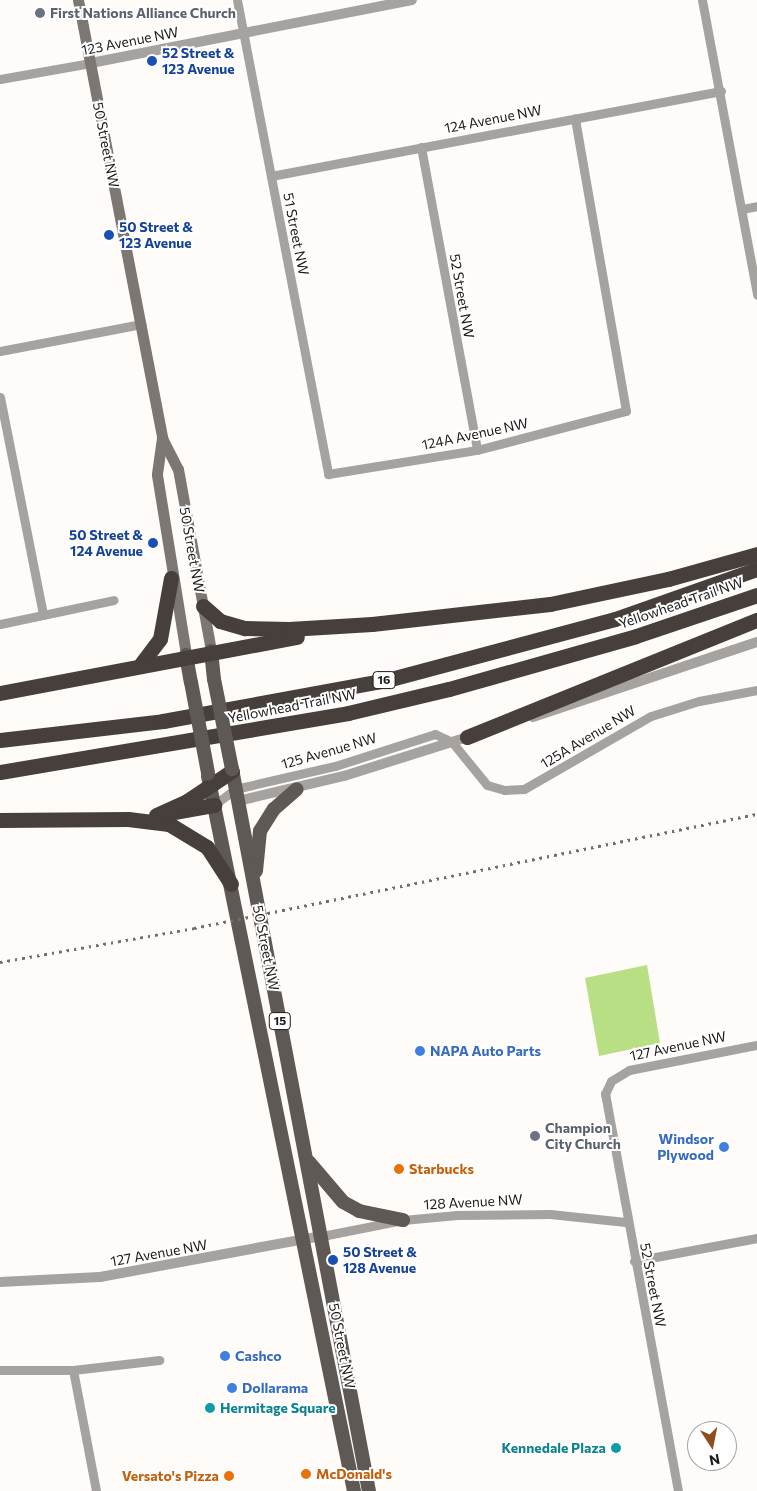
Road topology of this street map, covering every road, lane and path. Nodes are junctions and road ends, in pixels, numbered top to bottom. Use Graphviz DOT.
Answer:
graph roads {
  1 [pos="78,0"];
  2 [pos="237,0"];
  3 [pos="412,0"];
  4 [pos="702,0"];
  5 [pos="386,2"];
  6 [pos="244,33"];
  7 [pos="90,63"];
  8 [pos="0,79"];
  9 [pos="721,91"];
  10 [pos="575,118"];
  11 [pos="421,147"];
  12 [pos="271,176"];
  13 [pos="757,206"];
  14 [pos="742,209"];
  15 [pos="757,295"];
  16 [pos="141,324"];
  17 [pos="0,352"];
  18 [pos="0,397"];
  19 [pos="162,438"];
  20 [pos="477,450"];
  21 [pos="328,474"];
  22 [pos="757,554"];
  23 [pos="757,569"];
  24 [pos="171,578"];
  25 [pos="757,595"];
  26 [pos="114,600"];
  27 [pos="203,606"];
  28 [pos="43,615"];
  29 [pos="757,620"];
  30 [pos="0,624"];
  31 [pos="372,624"];
  32 [pos="757,642"];
  33 [pos="211,651"];
  34 [pos="186,655"];
  35 [pos="141,664"];
  36 [pos="757,690"];
  37 [pos="0,693"];
  38 [pos="459,739"];
  39 [pos="0,740"];
  40 [pos="232,770"];
  41 [pos="0,772"];
  42 [pos="209,780"];
  43 [pos="297,789"];
  44 [pos="236,795"];
  45 [pos="214,805"];
  46 [pos="156,815"];
  47 [pos="128,819"];
  48 [pos="0,820"];
  49 [pos="231,884"];
  50 [pos="254,884"];
  51 [pos="757,1044"];
  52 [pos="609,1084"];
  53 [pos="307,1158"];
  54 [pos="403,1220"];
  55 [pos="626,1222"];
  56 [pos="322,1236"];
  57 [pos="757,1238"];
  58 [pos="303,1239"];
  59 [pos="634,1261"];
  60 [pos="0,1282"];
  61 [pos="159,1360"];
  62 [pos="0,1370"];
  63 [pos="73,1370"];
  64 [pos="96,1491"];
  65 [pos="354,1491"];
  66 [pos="369,1491"];
  67 [pos="678,1491"];
  1 -- 7 [label="main road, 50 Street NW"];
  2 -- 6 [label="street, 51 Street NW"];
  3 -- 5 [label="street, 123 Avenue NW"];
  4 -- 9 [label="street"];
  5 -- 6 [label="street, 123 Avenue NW"];
  6 -- 7 [label="street, 123 Avenue NW"];
  6 -- 12 [label="street, 51 Street NW"];
  7 -- 8 [label="street, 123 Avenue NW"];
  7 -- 16 [label="main road, 50 Street NW"];
  9 -- 10 [label="street, 124 Avenue NW"];
  9 -- 14 [label="street"];
  10 -- 11 [label="street, 124 Avenue NW"];
  10 -- 20 [label="street, 124A Avenue NW"];
  11 -- 12 [label="street, 124 Avenue NW"];
  11 -- 20 [label="street, 52 Street NW"];
  12 -- 21 [label="street, 51 Street NW"];
  13 -- 14 [label="street"];
  14 -- 15 [label="street"];
  16 -- 17 [label="street"];
  16 -- 19 [label="main road, 50 Street NW"];
  18 -- 28 [label="street"];
  19 -- 24 [label="main road, 50 Street NW"];
  19 -- 27 [label="main road, 50 Street NW"];
  20 -- 21 [label="street, 124A Avenue NW"];
  22 -- 31 [label="highway"];
  23 -- 39 [label="highway, Yellowhead Trail NW / 16"];
  24 -- 34 [label="main road, 50 Street NW"];
  24 -- 35 [label="highway"];
  25 -- 41 [label="highway, Yellowhead Trail NW / 16"];
  26 -- 28 [label="street"];
  27 -- 31 [label="highway"];
  27 -- 33 [label="main road, 50 Street NW"];
  28 -- 30 [label="street"];
  29 -- 38 [label="highway"];
  31 -- 33 [label="highway"];
  32 -- 38 [label="street"];
  33 -- 34 [label="highway"];
  33 -- 40 [label="main road, 50 Street NW, bridge"];
  34 -- 35 [label="highway"];
  34 -- 42 [label="main road, 50 Street NW, bridge"];
  35 -- 37 [label="highway"];
  36 -- 38 [label="street, 125A Avenue NW"];
  38 -- 43 [label="street, 125 Avenue NW"];
  38 -- 44 [label="street, 125 Avenue NW"];
  40 -- 42 [label="highway"];
  40 -- 44 [label="main road, 50 Street NW"];
  42 -- 45 [label="main road, 50 Street NW"];
  42 -- 46 [label="highway"];
  43 -- 44 [label="street, 125 Avenue NW"];
  43 -- 50 [label="main road"];
  44 -- 45 [label="main road"];
  44 -- 50 [label="main road, 50 Street NW"];
  45 -- 46 [label="highway"];
  45 -- 49 [label="main road, 50 Street NW"];
  46 -- 47 [label="highway"];
  47 -- 48 [label="highway"];
  47 -- 49 [label="highway"];
  49 -- 58 [label="main road, 50 Street NW / 15"];
  50 -- 53 [label="main road, 50 Street NW / 15"];
  51 -- 52 [label="street, 127 Avenue NW"];
  52 -- 55 [label="street, 52 Street NW"];
  53 -- 54 [label="main road"];
  53 -- 56 [label="main road, 50 Street NW"];
  54 -- 55 [label="street, 128 Avenue NW"];
  54 -- 56 [label="street, 128 Avenue NW"];
  55 -- 59 [label="street, 52 Street NW"];
  56 -- 58 [label="street, 127 Avenue NW"];
  56 -- 66 [label="main road, 50 Street NW"];
  57 -- 59 [label="street"];
  58 -- 60 [label="street, 127 Avenue NW"];
  58 -- 65 [label="main road, 50 Street NW"];
  59 -- 67 [label="street, 52 Street NW"];
  61 -- 63 [label="street"];
  62 -- 63 [label="street"];
  63 -- 64 [label="street"];
}
